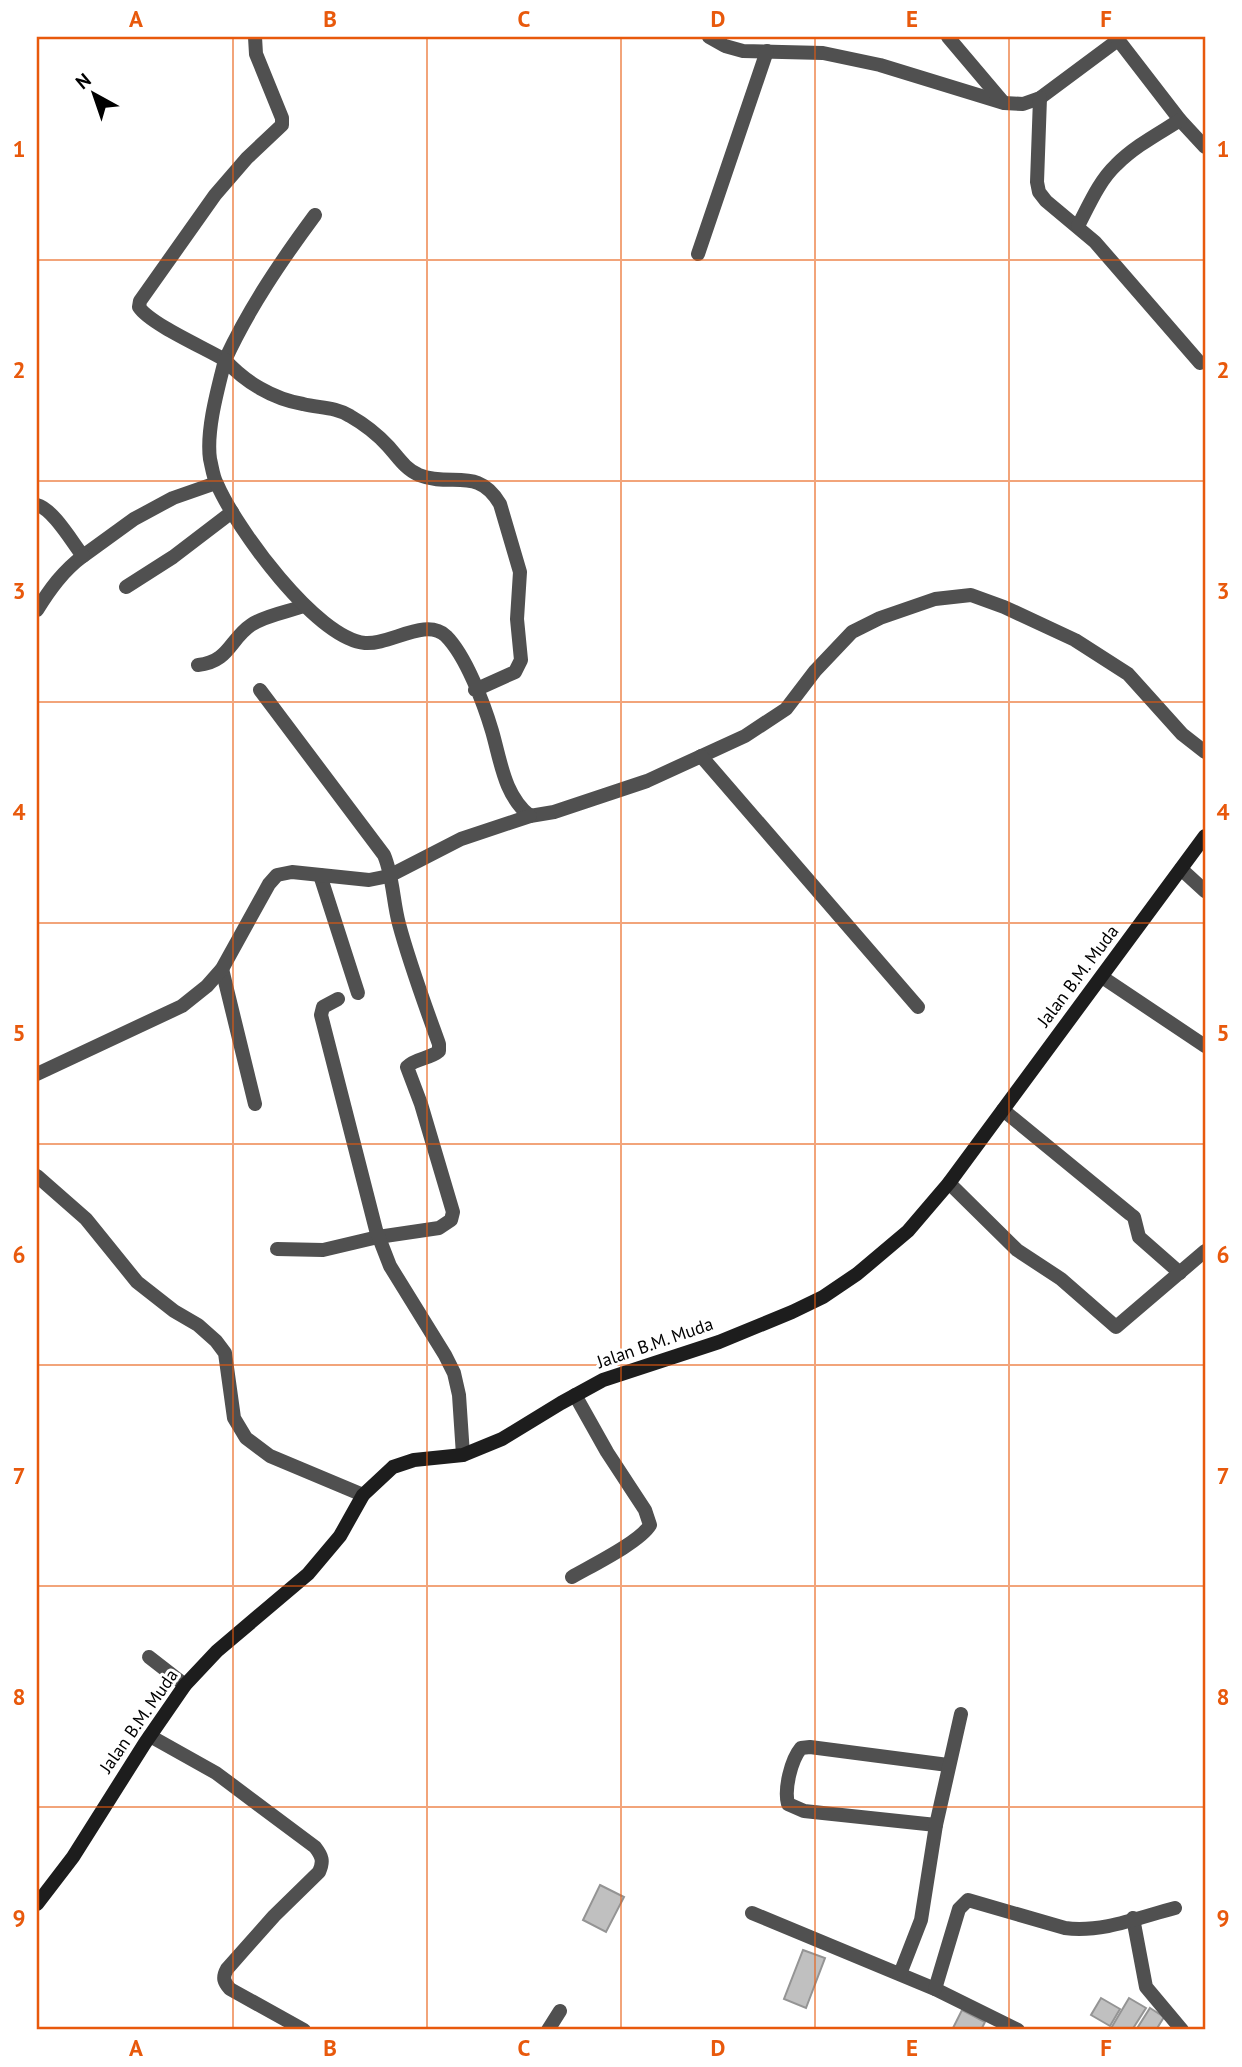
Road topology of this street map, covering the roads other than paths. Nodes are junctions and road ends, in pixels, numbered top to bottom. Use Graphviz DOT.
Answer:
graph roads {
  1 [pos="255,37"];
  2 [pos="709,37"];
  3 [pos="948,37"];
  4 [pos="1117,38"];
  5 [pos="767,51"];
  6 [pos="1040,98"];
  7 [pos="1004,103"];
  8 [pos="1180,121"];
  9 [pos="1205,147"];
  10 [pos="315,215"];
  11 [pos="1078,226"];
  12 [pos="698,254"];
  13 [pos="225,360"];
  14 [pos="1200,363"];
  15 [pos="216,483"];
  16 [pos="37,505"];
  17 [pos="232,512"];
  18 [pos="83,556"];
  19 [pos="126,587"];
  20 [pos="304,606"];
  21 [pos="37,610"];
  22 [pos="198,665"];
  23 [pos="260,690"];
  24 [pos="475,690"];
  25 [pos="1205,752"];
  26 [pos="701,756"];
  27 [pos="530,816"];
  28 [pos="1205,836"];
  29 [pos="1181,869"];
  30 [pos="320,876"];
  31 [pos="389,876"];
  32 [pos="1205,891"];
  33 [pos="222,969"];
  34 [pos="1102,977"];
  35 [pos="358,993"];
  36 [pos="338,999"];
  37 [pos="918,1007"];
  38 [pos="1205,1046"];
  39 [pos="37,1074"];
  40 [pos="255,1104"];
  41 [pos="1003,1110"];
  42 [pos="37,1176"];
  43 [pos="948,1183"];
  44 [pos="378,1237"];
  45 [pos="277,1249"];
  46 [pos="1205,1252"];
  47 [pos="1180,1273"];
  48 [pos="575,1395"];
  49 [pos="463,1455"];
  50 [pos="363,1495"];
  51 [pos="572,1577"];
  52 [pos="149,1657"];
  53 [pos="185,1685"];
  54 [pos="961,1714"];
  55 [pos="150,1736"];
  56 [pos="948,1765"];
  57 [pos="936,1825"];
  58 [pos="37,1904"];
  59 [pos="1175,1908"];
  60 [pos="752,1913"];
  61 [pos="1133,1919"];
  62 [pos="900,1974"];
  63 [pos="935,1990"];
  64 [pos="560,2011"];
  65 [pos="304,2030"];
  66 [pos="548,2030"];
  67 [pos="1018,2030"];
  68 [pos="1182,2030"];
  1 -- 13 [label="street"];
  2 -- 5 [label="street"];
  3 -- 7 [label="street"];
  4 -- 6 [label="street"];
  4 -- 8 [label="street"];
  5 -- 7 [label="street"];
  5 -- 12 [label="street"];
  6 -- 7 [label="street"];
  6 -- 11 [label="street"];
  8 -- 9 [label="street"];
  8 -- 11 [label="street"];
  10 -- 13 [label="street"];
  11 -- 14 [label="street"];
  13 -- 15 [label="street"];
  13 -- 24 [label="street"];
  15 -- 17 [label="street"];
  15 -- 18 [label="street"];
  16 -- 18 [label="street"];
  17 -- 19 [label="street"];
  17 -- 20 [label="street"];
  18 -- 21 [label="street"];
  20 -- 22 [label="street"];
  20 -- 24 [label="street"];
  23 -- 31 [label="street"];
  24 -- 27 [label="street"];
  25 -- 26 [label="street"];
  26 -- 27 [label="street"];
  26 -- 37 [label="street"];
  27 -- 31 [label="street"];
  28 -- 29 [label="street, Jalan B.M. Muda"];
  29 -- 32 [label="street"];
  29 -- 34 [label="street, Jalan B.M. Muda"];
  30 -- 31 [label="street"];
  30 -- 33 [label="street"];
  30 -- 35 [label="street"];
  31 -- 44 [label="street"];
  33 -- 39 [label="street"];
  33 -- 40 [label="street"];
  34 -- 38 [label="street"];
  34 -- 41 [label="street, Jalan B.M. Muda"];
  36 -- 44 [label="street"];
  41 -- 43 [label="street, Jalan B.M. Muda"];
  41 -- 47 [label="street"];
  42 -- 50 [label="street"];
  43 -- 47 [label="street"];
  43 -- 48 [label="street, Jalan B.M. Muda"];
  44 -- 45 [label="street"];
  44 -- 49 [label="street"];
  46 -- 47 [label="street"];
  48 -- 49 [label="street, Jalan B.M. Muda"];
  48 -- 51 [label="street"];
  49 -- 50 [label="street, Jalan B.M. Muda"];
  50 -- 53 [label="street, Jalan B.M. Muda"];
  52 -- 53 [label="street"];
  53 -- 55 [label="street, Jalan B.M. Muda"];
  54 -- 56 [label="street"];
  55 -- 58 [label="street, Jalan B.M. Muda"];
  55 -- 65 [label="street"];
  56 -- 57 [label="street"];
  56 -- 57 [label="street"];
  57 -- 62 [label="street"];
  59 -- 61 [label="street"];
  60 -- 62 [label="street"];
  61 -- 63 [label="street"];
  61 -- 68 [label="street"];
  62 -- 63 [label="street"];
  63 -- 67 [label="street"];
  64 -- 66 [label="street"];
}
